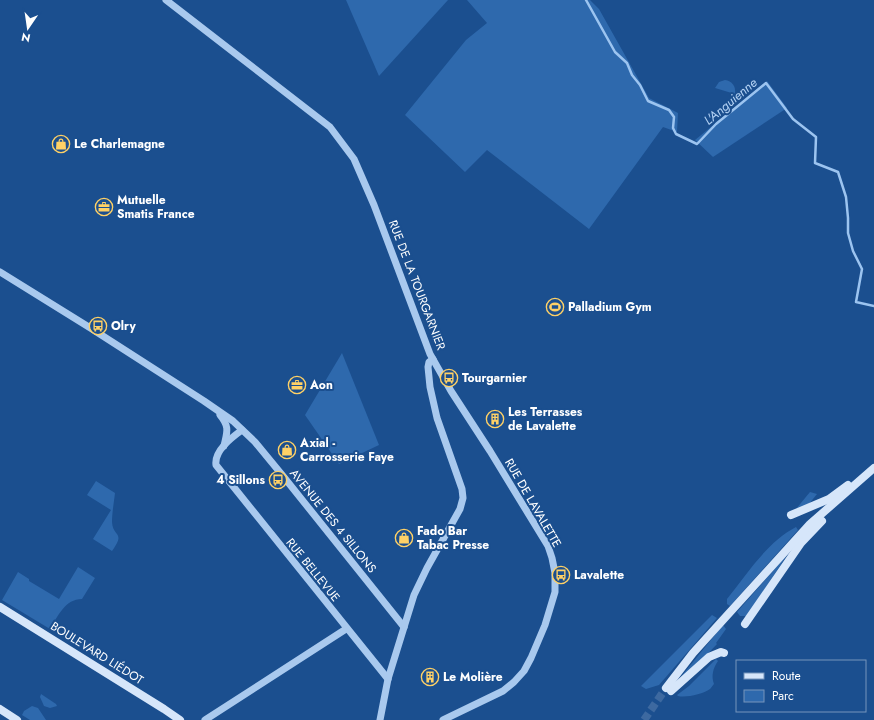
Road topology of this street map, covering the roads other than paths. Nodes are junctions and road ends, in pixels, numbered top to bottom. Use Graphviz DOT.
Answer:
graph roads {
  1 [pos="166,0"];
  2 [pos="0,272"];
  3 [pos="433,359"];
  4 [pos="211,406"];
  5 [pos="242,430"];
  6 [pos="224,446"];
  7 [pos="874,468"];
  8 [pos="791,515"];
  9 [pos="0,606"];
  10 [pos="745,624"];
  11 [pos="404,627"];
  12 [pos="346,629"];
  13 [pos="724,652"];
  14 [pos="388,680"];
  15 [pos="0,709"];
  16 [pos="17,720"];
  17 [pos="180,720"];
  18 [pos="205,720"];
  19 [pos="380,720"];
  20 [pos="443,720"];
  1 -- 3 [label="street, RUE DE LA TOURGARNIER"];
  2 -- 4 [label="street"];
  3 -- 11 [label="street, RUE DE LA TOURGARNIER"];
  3 -- 20 [label="street, RUE DE LAVALETTE"];
  4 -- 5 [label="street, AVENUE DES 4 SILLONS"];
  4 -- 6 [label="street"];
  5 -- 6 [label="street"];
  5 -- 11 [label="street, AVENUE DES 4 SILLONS"];
  6 -- 12 [label="street, RUE BELLEVUE"];
  7 -- 8 [label="main road"];
  7 -- 10 [label="main road"];
  7 -- 13 [label="main road"];
  9 -- 17 [label="main road, BOULEVARD LIÉDOT"];
  11 -- 14 [label="street, RUE DE LA TOURGARNIER"];
  12 -- 14 [label="street, RUE BELLEVUE"];
  12 -- 18 [label="street"];
  14 -- 19 [label="street, RUE DE LA TOURGARNIER"];
  15 -- 16 [label="main road"];
}
